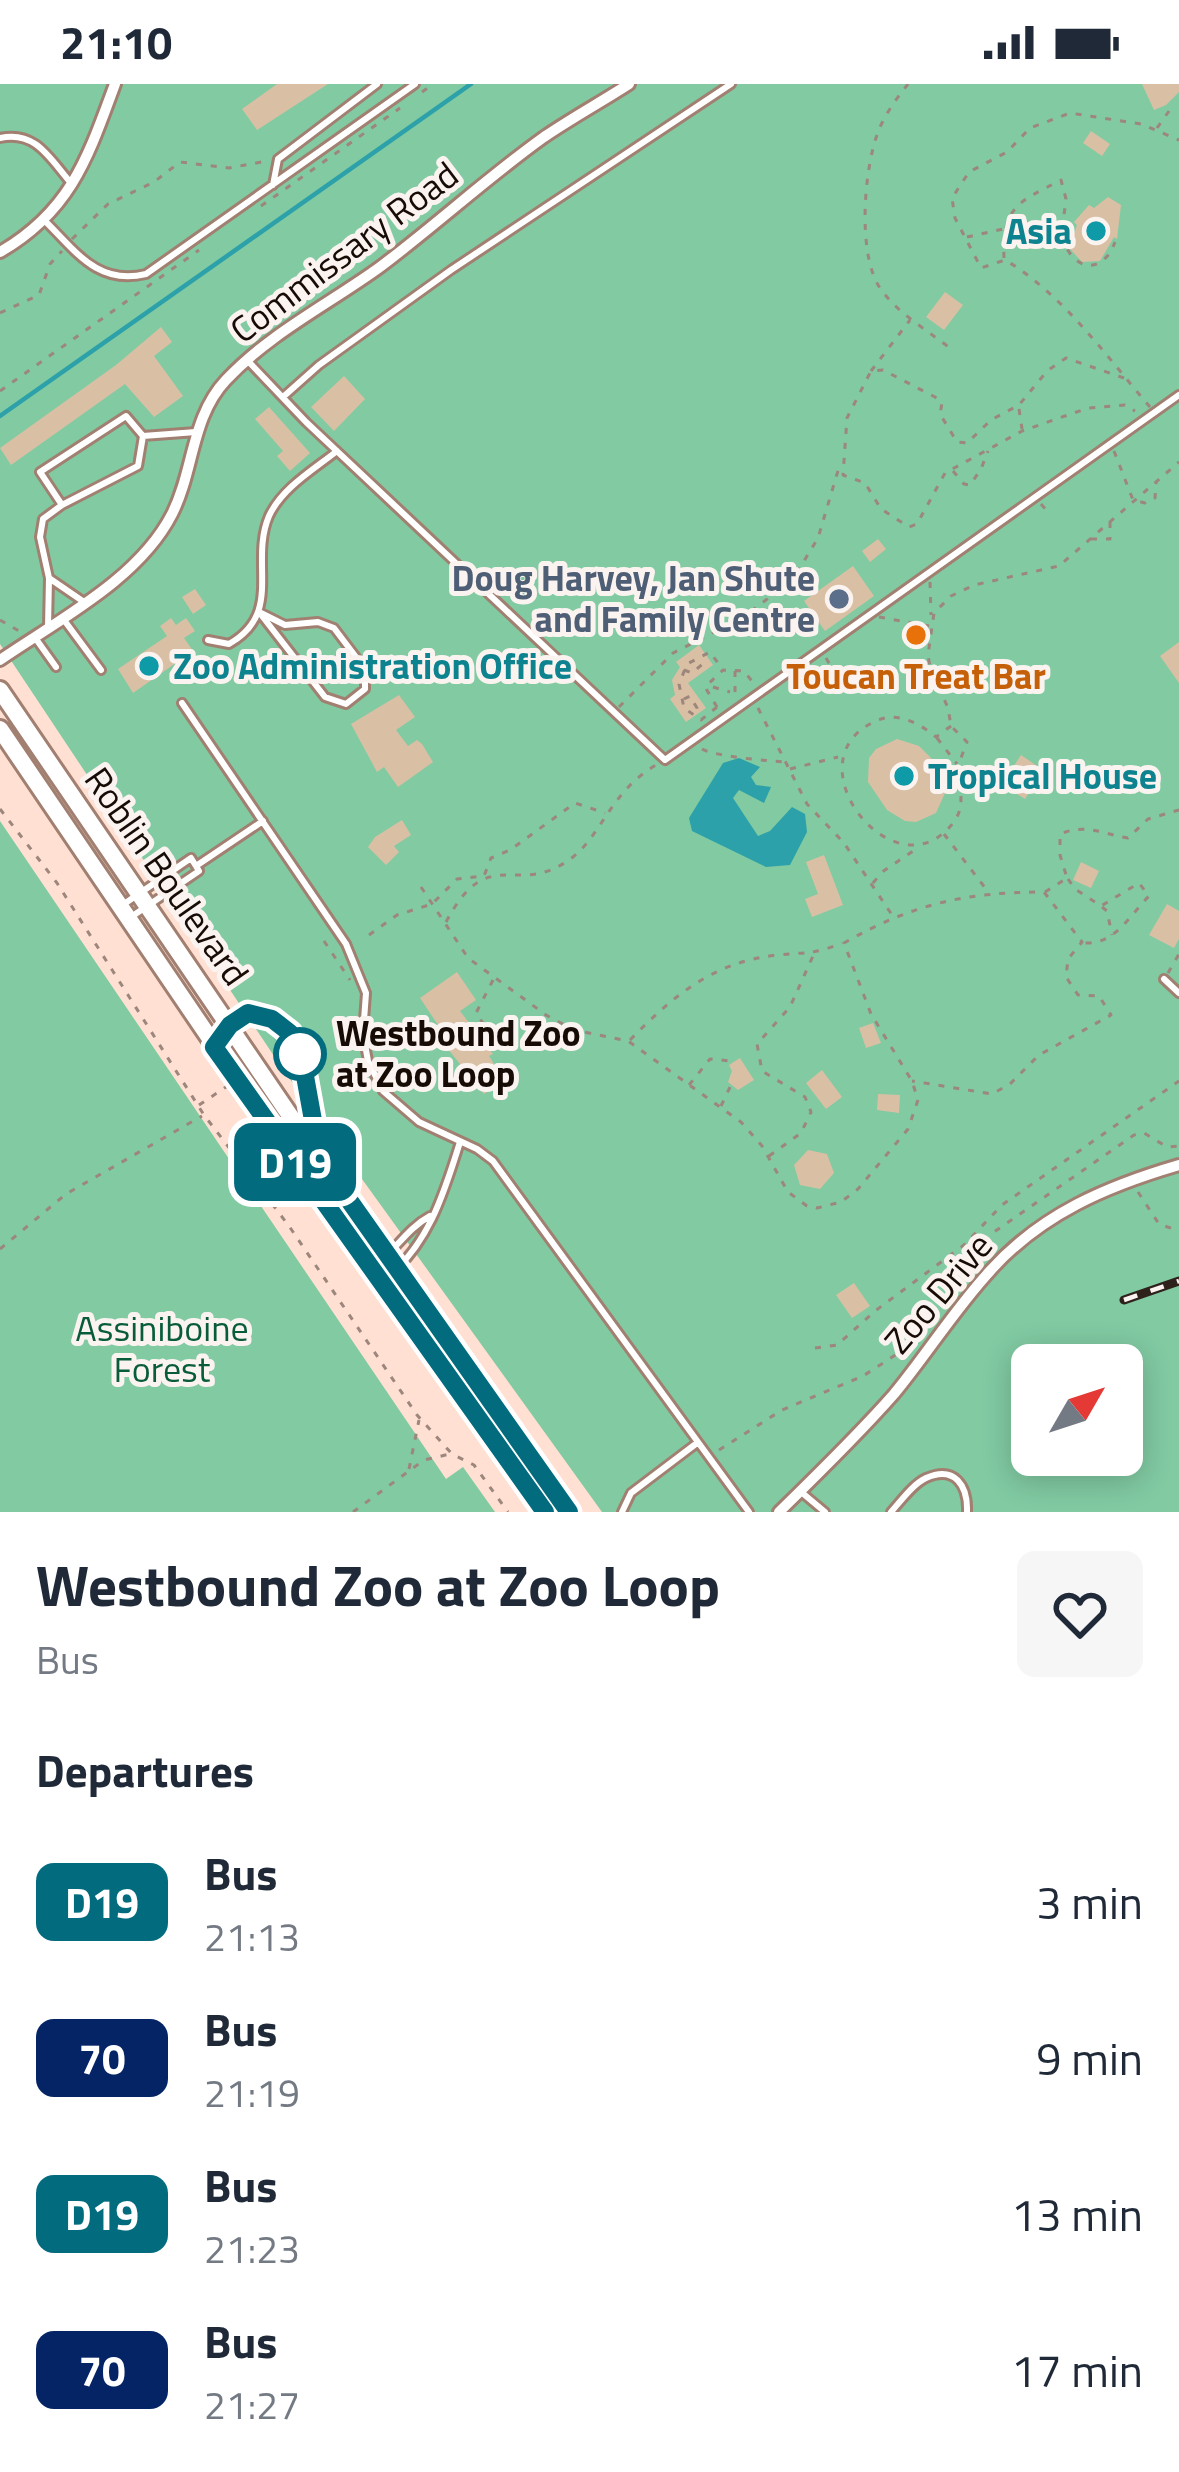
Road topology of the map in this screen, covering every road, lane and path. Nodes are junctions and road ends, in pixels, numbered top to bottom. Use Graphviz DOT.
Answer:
graph roads {
  1 [pos="115,84"];
  2 [pos="377,84"];
  3 [pos="415,84"];
  4 [pos="433,84"];
  5 [pos="629,84"];
  6 [pos="731,84"];
  7 [pos="908,84"];
  8 [pos="422,92"];
  9 [pos="403,106"];
  10 [pos="1169,111"];
  11 [pos="1156,129"];
  12 [pos="0,138"];
  13 [pos="1179,140"];
  14 [pos="278,159"];
  15 [pos="73,185"];
  16 [pos="273,185"];
  17 [pos="262,205"];
  18 [pos="44,220"];
  19 [pos="1003,229"];
  20 [pos="965,237"];
  21 [pos="1115,242"];
  22 [pos="68,244"];
  23 [pos="206,245"];
  24 [pos="0,252"];
  25 [pos="1004,260"];
  26 [pos="0,313"];
  27 [pos="910,320"];
  28 [pos="951,349"];
  29 [pos="248,360"];
  30 [pos="871,371"];
  31 [pos="1124,377"];
  32 [pos="0,391"];
  33 [pos="1179,395"];
  34 [pos="283,397"];
  35 [pos="1018,405"];
  36 [pos="1151,415"];
  37 [pos="1022,431"];
  38 [pos="196,432"];
  39 [pos="143,436"];
  40 [pos="1110,444"];
  41 [pos="988,449"];
  42 [pos="337,451"];
  43 [pos="841,458"];
  44 [pos="1179,462"];
  45 [pos="952,470"];
  46 [pos="1155,482"];
  47 [pos="1133,500"];
  48 [pos="62,505"];
  49 [pos="1109,519"];
  50 [pos="1090,538"];
  51 [pos="929,574"];
  52 [pos="49,578"];
  53 [pos="84,602"];
  54 [pos="259,612"];
  55 [pos="872,616"];
  56 [pos="62,617"];
  57 [pos="0,620"];
  58 [pos="931,625"];
  59 [pos="48,627"];
  60 [pos="31,638"];
  61 [pos="208,640"];
  62 [pos="822,651"];
  63 [pos="704,656"];
  64 [pos="692,658"];
  65 [pos="0,660"];
  66 [pos="703,663"];
  67 [pos="56,667"];
  68 [pos="735,669"];
  69 [pos="101,670"];
  70 [pos="684,670"];
  71 [pos="723,670"];
  72 [pos="833,670"];
  73 [pos="711,686"];
  74 [pos="0,690"];
  75 [pos="732,692"];
  76 [pos="756,698"];
  77 [pos="682,700"];
  78 [pos="182,703"];
  79 [pos="717,707"];
  80 [pos="743,707"];
  81 [pos="614,711"];
  82 [pos="695,714"];
  83 [pos="729,718"];
  84 [pos="951,726"];
  85 [pos="0,729"];
  86 [pos="936,737"];
  87 [pos="694,742"];
  88 [pos="840,757"];
  89 [pos="664,760"];
  90 [pos="788,766"];
  91 [pos="958,766"];
  92 [pos="0,809"];
  93 [pos="1179,810"];
  94 [pos="605,813"];
  95 [pos="262,821"];
  96 [pos="943,833"];
  97 [pos="918,848"];
  98 [pos="195,865"];
  99 [pos="484,876"];
  100 [pos="1067,878"];
  101 [pos="872,885"];
  102 [pos="421,887"];
  103 [pos="1044,892"];
  104 [pos="989,894"];
  105 [pos="142,900"];
  106 [pos="432,904"];
  107 [pos="1101,906"];
  108 [pos="125,912"];
  109 [pos="893,916"];
  110 [pos="445,923"];
  111 [pos="369,935"];
  112 [pos="1112,935"];
  113 [pos="324,941"];
  114 [pos="844,943"];
  115 [pos="1082,943"];
  116 [pos="1179,954"];
  117 [pos="813,956"];
  118 [pos="493,978"];
  119 [pos="1164,979"];
  120 [pos="353,984"];
  121 [pos="1179,993"];
  122 [pos="230,1025"];
  123 [pos="574,1030"];
  124 [pos="628,1041"];
  125 [pos="214,1047"];
  126 [pos="730,1061"];
  127 [pos="912,1081"];
  128 [pos="1179,1081"];
  129 [pos="230,1084"];
  130 [pos="730,1085"];
  131 [pos="688,1086"];
  132 [pos="198,1106"];
  133 [pos="720,1108"];
  134 [pos="204,1114"];
  135 [pos="460,1142"];
  136 [pos="1179,1146"];
  137 [pos="767,1156"];
  138 [pos="320,1159"];
  139 [pos="1179,1165"];
  140 [pos="1133,1179"];
  141 [pos="430,1216"];
  142 [pos="1179,1231"];
  143 [pos="0,1250"];
  144 [pos="384,1270"];
  145 [pos="815,1348"];
  146 [pos="417,1415"];
  147 [pos="697,1443"];
  148 [pos="452,1454"];
  149 [pos="708,1458"];
  150 [pos="408,1470"];
  151 [pos="800,1491"];
  152 [pos="748,1511"];
  153 [pos="353,1512"];
  154 [pos="508,1512"];
  155 [pos="545,1512"];
  156 [pos="569,1512"];
  157 [pos="622,1512"];
  158 [pos="778,1512"];
  159 [pos="825,1512"];
  160 [pos="891,1512"];
  161 [pos="967,1512"];
  1 -- 15 [label="street"];
  2 -- 14 [label="lane"];
  3 -- 16 [label="lane"];
  4 -- 8 [label="path"];
  5 -- 29 [label="street, Commissary Road"];
  6 -- 34 [label="lane"];
  7 -- 27 [label="path"];
  9 -- 17 [label="path"];
  10 -- 11 [label="path"];
  11 -- 13 [label="path"];
  11 -- 20 [label="path"];
  12 -- 15 [label="lane"];
  14 -- 16 [label="lane"];
  14 -- 22 [label="path"];
  15 -- 18 [label="street"];
  16 -- 22 [label="lane"];
  18 -- 22 [label="lane"];
  18 -- 24 [label="street"];
  19 -- 20 [label="path"];
  19 -- 21 [label="path"];
  19 -- 25 [label="path"];
  20 -- 25 [label="path"];
  22 -- 26 [label="path"];
  23 -- 32 [label="path"];
  25 -- 31 [label="path"];
  27 -- 28 [label="path"];
  27 -- 30 [label="path"];
  29 -- 34 [label="lane"];
  29 -- 38 [label="street, Commissary Road"];
  30 -- 35 [label="path"];
  30 -- 43 [label="path"];
  31 -- 35 [label="path"];
  31 -- 36 [label="path"];
  33 -- 36 [label="lane"];
  34 -- 42 [label="lane"];
  35 -- 37 [label="path"];
  36 -- 37 [label="path"];
  36 -- 40 [label="lane"];
  37 -- 41 [label="path"];
  38 -- 39 [label="lane"];
  38 -- 53 [label="street, Commissary Road"];
  39 -- 48 [label="lane"];
  39 -- 48 [label="lane"];
  40 -- 47 [label="path"];
  40 -- 51 [label="lane"];
  41 -- 45 [label="path"];
  41 -- 45 [label="path"];
  42 -- 54 [label="lane"];
  42 -- 81 [label="lane"];
  43 -- 45 [label="path"];
  43 -- 81 [label="path"];
  44 -- 46 [label="path"];
  46 -- 47 [label="path"];
  46 -- 47 [label="path"];
  47 -- 49 [label="path"];
  48 -- 52 [label="lane"];
  49 -- 50 [label="path"];
  49 -- 50 [label="path"];
  50 -- 58 [label="path"];
  51 -- 55 [label="lane"];
  51 -- 58 [label="path"];
  52 -- 53 [label="lane"];
  52 -- 59 [label="lane"];
  53 -- 56 [label="street, Commissary Road"];
  54 -- 54 [label="lane"];
  54 -- 61 [label="lane"];
  55 -- 58 [label="path"];
  55 -- 62 [label="lane"];
  56 -- 59 [label="street, Commissary Road"];
  56 -- 69 [label="lane"];
  57 -- 60 [label="path"];
  58 -- 84 [label="path"];
  59 -- 60 [label="street, Commissary Road"];
  60 -- 65 [label="street, Commissary Road"];
  60 -- 67 [label="lane"];
  62 -- 72 [label="path"];
  62 -- 76 [label="lane"];
  63 -- 64 [label="path"];
  63 -- 66 [label="path"];
  63 -- 71 [label="path"];
  64 -- 66 [label="path"];
  64 -- 70 [label="path"];
  66 -- 70 [label="path"];
  68 -- 71 [label="path"];
  68 -- 75 [label="path"];
  68 -- 76 [label="path"];
  70 -- 77 [label="path"];
  71 -- 73 [label="path"];
  73 -- 75 [label="path"];
  73 -- 79 [label="path"];
  74 -- 105 [label="main road, Roblin Boulevard"];
  75 -- 80 [label="path"];
  76 -- 80 [label="lane"];
  76 -- 90 [label="path"];
  77 -- 82 [label="path"];
  77 -- 82 [label="path"];
  78 -- 95 [label="lane"];
  79 -- 82 [label="path"];
  79 -- 83 [label="path"];
  80 -- 83 [label="lane"];
  81 -- 89 [label="lane"];
  83 -- 87 [label="lane"];
  84 -- 86 [label="path"];
  84 -- 91 [label="path"];
  85 -- 108 [label="main road, Roblin Boulevard"];
  86 -- 88 [label="path"];
  86 -- 91 [label="path"];
  87 -- 89 [label="lane"];
  87 -- 90 [label="path"];
  88 -- 90 [label="path"];
  88 -- 97 [label="path"];
  89 -- 94 [label="path"];
  90 -- 101 [label="path"];
  91 -- 96 [label="path"];
  92 -- 132 [label="path"];
  93 -- 100 [label="path"];
  94 -- 99 [label="path"];
  94 -- 99 [label="path"];
  95 -- 98 [label="lane"];
  95 -- 135 [label="lane"];
  96 -- 97 [label="path"];
  96 -- 104 [label="path"];
  97 -- 101 [label="path"];
  98 -- 105 [label="lane"];
  98 -- 105 [label="lane"];
  99 -- 106 [label="path"];
  99 -- 110 [label="path"];
  100 -- 103 [label="path"];
  100 -- 107 [label="path"];
  101 -- 109 [label="path"];
  102 -- 106 [label="path"];
  103 -- 104 [label="path"];
  103 -- 115 [label="path"];
  104 -- 109 [label="path"];
  105 -- 108 [label="lane"];
  105 -- 108 [label="lane"];
  105 -- 122 [label="main road, Roblin Boulevard"];
  106 -- 110 [label="path"];
  106 -- 111 [label="path"];
  107 -- 112 [label="path"];
  107 -- 112 [label="path"];
  108 -- 125 [label="main road, Roblin Boulevard"];
  109 -- 114 [label="path"];
  110 -- 118 [label="path"];
  112 -- 115 [label="path"];
  113 -- 120 [label="path"];
  114 -- 117 [label="path"];
  114 -- 127 [label="path"];
  115 -- 127 [label="path"];
  116 -- 119 [label="path"];
  117 -- 124 [label="path"];
  117 -- 137 [label="path"];
  118 -- 123 [label="path"];
  118 -- 123 [label="path"];
  119 -- 121 [label="lane"];
  122 -- 125 [label="lane"];
  122 -- 138 [label="main road, Roblin Boulevard"];
  122 -- 138 [label="lane"];
  123 -- 124 [label="path"];
  124 -- 131 [label="path"];
  125 -- 144 [label="main road, Roblin Boulevard"];
  126 -- 131 [label="path"];
  127 -- 137 [label="path"];
  128 -- 145 [label="path"];
  129 -- 132 [label="path"];
  130 -- 133 [label="path"];
  131 -- 133 [label="path"];
  132 -- 134 [label="path"];
  133 -- 137 [label="path"];
  134 -- 143 [label="path"];
  134 -- 146 [label="path"];
  135 -- 141 [label="lane"];
  135 -- 147 [label="lane"];
  136 -- 149 [label="path"];
  138 -- 144 [label="main road, Roblin Boulevard"];
  139 -- 140 [label="street, Zoo Drive"];
  140 -- 142 [label="path"];
  140 -- 151 [label="street, Zoo Drive"];
  141 -- 144 [label="lane"];
  141 -- 144 [label="lane"];
  144 -- 155 [label="main road, Roblin Boulevard"];
  144 -- 156 [label="main road, Roblin Boulevard"];
  146 -- 148 [label="path"];
  146 -- 150 [label="path"];
  147 -- 149 [label="lane"];
  147 -- 157 [label="lane"];
  148 -- 150 [label="path"];
  148 -- 154 [label="path"];
  149 -- 152 [label="lane"];
  150 -- 153 [label="path"];
  151 -- 158 [label="street, Zoo Drive"];
  151 -- 159 [label="lane"];
  160 -- 161 [label="lane"];
}
